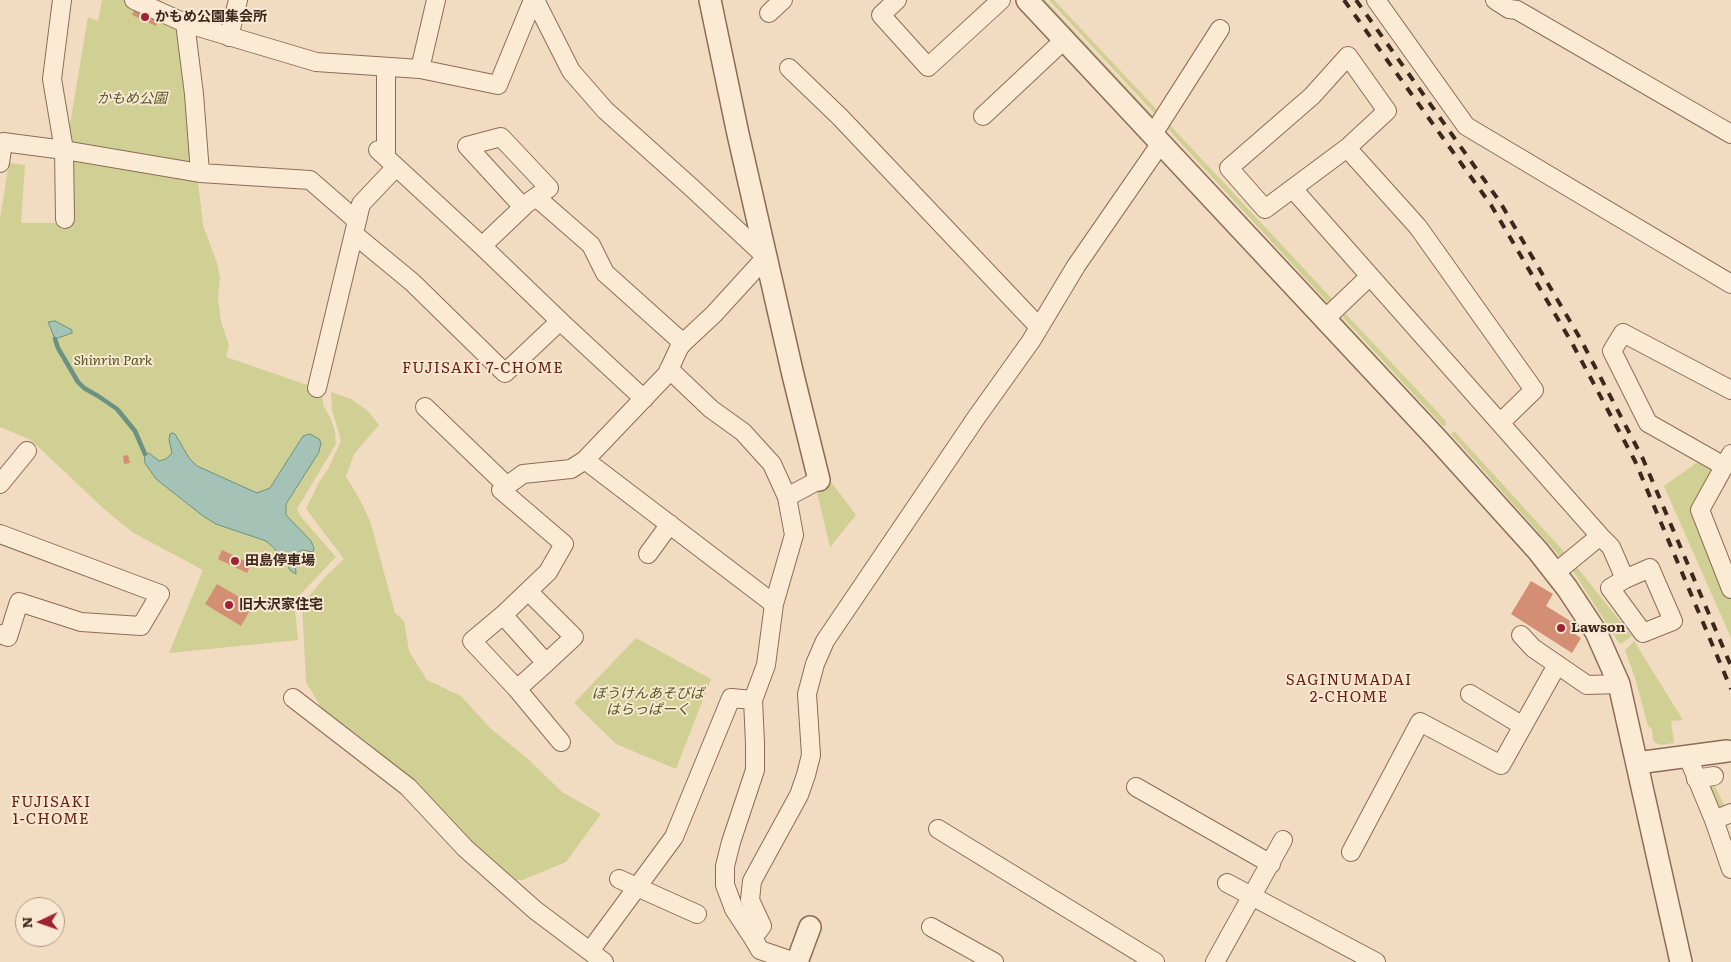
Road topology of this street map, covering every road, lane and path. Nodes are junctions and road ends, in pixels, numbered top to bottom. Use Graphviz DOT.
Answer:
graph roads {
  1 [pos="62,0"];
  2 [pos="134,0"];
  3 [pos="238,0"];
  4 [pos="436,0"];
  5 [pos="534,0"];
  6 [pos="710,0"];
  7 [pos="783,0"];
  8 [pos="897,0"];
  9 [pos="1001,0"];
  10 [pos="1027,0"];
  11 [pos="1376,0"];
  12 [pos="1495,0"];
  13 [pos="769,13"];
  14 [pos="185,23"];
  15 [pos="1220,29"];
  16 [pos="229,37"];
  17 [pos="1064,40"];
  18 [pos="386,68"];
  19 [pos="790,68"];
  20 [pos="420,69"];
  21 [pos="982,116"];
  22 [pos="1731,134"];
  23 [pos="1157,138"];
  24 [pos="1,141"];
  25 [pos="1347,148"];
  26 [pos="64,150"];
  27 [pos="387,158"];
  28 [pos="0,163"];
  29 [pos="200,173"];
  30 [pos="1293,189"];
  31 [pos="66,219"];
  32 [pos="356,228"];
  33 [pos="482,246"];
  34 [pos="766,257"];
  35 [pos="1370,276"];
  36 [pos="1731,284"];
  37 [pos="1325,319"];
  38 [pos="560,321"];
  39 [pos="1039,327"];
  40 [pos="683,343"];
  41 [pos="669,369"];
  42 [pos="317,388"];
  43 [pos="1731,390"];
  44 [pos="644,399"];
  45 [pos="425,407"];
  46 [pos="1500,423"];
  47 [pos="27,451"];
  48 [pos="585,460"];
  49 [pos="1727,460"];
  50 [pos="819,480"];
  51 [pos="0,484"];
  52 [pos="506,485"];
  53 [pos="788,497"];
  54 [pos="670,524"];
  55 [pos="0,534"];
  56 [pos="1600,536"];
  57 [pos="648,554"];
  58 [pos="1555,573"];
  59 [pos="1625,579"];
  60 [pos="1731,589"];
  61 [pos="528,591"];
  62 [pos="774,604"];
  63 [pos="503,615"];
  64 [pos="0,634"];
  65 [pos="1521,635"];
  66 [pos="546,663"];
  67 [pos="1557,665"];
  68 [pos="1619,684"];
  69 [pos="517,689"];
  70 [pos="1470,694"];
  71 [pos="293,698"];
  72 [pos="753,700"];
  73 [pos="1523,726"];
  74 [pos="562,742"];
  75 [pos="1729,750"];
  76 [pos="1688,757"];
  77 [pos="1637,763"];
  78 [pos="1714,776"];
  79 [pos="1696,779"];
  80 [pos="1136,787"];
  81 [pos="1731,813"];
  82 [pos="1714,820"];
  83 [pos="938,829"];
  84 [pos="1283,840"];
  85 [pos="1351,852"];
  86 [pos="1271,864"];
  87 [pos="1731,869"];
  88 [pos="619,879"];
  89 [pos="1226,882"];
  90 [pos="638,888"];
  91 [pos="1252,896"];
  92 [pos="697,914"];
  93 [pos="810,927"];
  94 [pos="931,927"];
  95 [pos="753,938"];
  96 [pos="590,951"];
  97 [pos="604,962"];
  98 [pos="796,962"];
  99 [pos="994,962"];
  100 [pos="1155,962"];
  101 [pos="1215,962"];
  102 [pos="1376,962"];
  103 [pos="1681,962"];
  1 -- 26 [label="street"];
  2 -- 14 [label="street"];
  3 -- 16 [label="street"];
  4 -- 20 [label="street"];
  5 -- 20 [label="street"];
  5 -- 34 [label="street"];
  6 -- 34 [label="street"];
  7 -- 13 [label="street"];
  8 -- 9 [label="street"];
  10 -- 17 [label="street"];
  11 -- 36 [label="street"];
  12 -- 22 [label="street"];
  14 -- 16 [label="street"];
  14 -- 29 [label="street"];
  15 -- 23 [label="street"];
  16 -- 18 [label="street"];
  17 -- 21 [label="street"];
  17 -- 23 [label="street"];
  18 -- 20 [label="street"];
  18 -- 27 [label="street"];
  19 -- 39 [label="street"];
  23 -- 37 [label="street"];
  23 -- 39 [label="street"];
  24 -- 26 [label="street"];
  24 -- 28 [label="street"];
  25 -- 30 [label="street"];
  25 -- 30 [label="street"];
  25 -- 46 [label="street"];
  26 -- 29 [label="street"];
  26 -- 31 [label="street"];
  27 -- 32 [label="street"];
  27 -- 33 [label="street"];
  29 -- 32 [label="street"];
  30 -- 35 [label="street"];
  32 -- 38 [label="street"];
  32 -- 42 [label="street"];
  33 -- 38 [label="street"];
  33 -- 40 [label="street"];
  34 -- 40 [label="street"];
  34 -- 50 [label="street"];
  35 -- 37 [label="street"];
  35 -- 46 [label="street"];
  37 -- 58 [label="street"];
  38 -- 44 [label="street"];
  39 -- 95 [label="street"];
  40 -- 41 [label="street"];
  41 -- 44 [label="street"];
  41 -- 53 [label="street"];
  43 -- 49 [label="street"];
  44 -- 48 [label="street"];
  45 -- 52 [label="street"];
  46 -- 56 [label="street"];
  47 -- 51 [label="street"];
  48 -- 52 [label="street"];
  48 -- 54 [label="street"];
  49 -- 60 [label="street"];
  50 -- 53 [label="street"];
  52 -- 61 [label="street"];
  53 -- 62 [label="street"];
  54 -- 57 [label="street"];
  54 -- 62 [label="street"];
  55 -- 64 [label="street"];
  56 -- 58 [label="street"];
  56 -- 59 [label="street"];
  58 -- 68 [label="street"];
  61 -- 63 [label="street"];
  61 -- 66 [label="street"];
  62 -- 72 [label="street"];
  63 -- 66 [label="street"];
  63 -- 69 [label="street"];
  65 -- 67 [label="street"];
  66 -- 69 [label="street"];
  67 -- 68 [label="street"];
  67 -- 73 [label="street"];
  68 -- 77 [label="street"];
  69 -- 74 [label="street"];
  70 -- 73 [label="street"];
  71 -- 96 [label="street"];
  72 -- 90 [label="street"];
  72 -- 95 [label="street"];
  73 -- 85 [label="street"];
  75 -- 76 [label="street"];
  76 -- 77 [label="street"];
  76 -- 79 [label="street"];
  77 -- 103 [label="street"];
  78 -- 79 [label="street"];
  79 -- 82 [label="street"];
  80 -- 86 [label="street"];
  81 -- 82 [label="street"];
  82 -- 87 [label="street"];
  83 -- 100 [label="street"];
  84 -- 86 [label="street"];
  86 -- 91 [label="street"];
  88 -- 90 [label="street"];
  89 -- 91 [label="street"];
  90 -- 92 [label="street"];
  90 -- 96 [label="street"];
  91 -- 101 [label="street"];
  91 -- 102 [label="street"];
  93 -- 98 [label="street"];
  94 -- 99 [label="street"];
  95 -- 98 [label="street"];
  96 -- 97 [label="street"];
}
